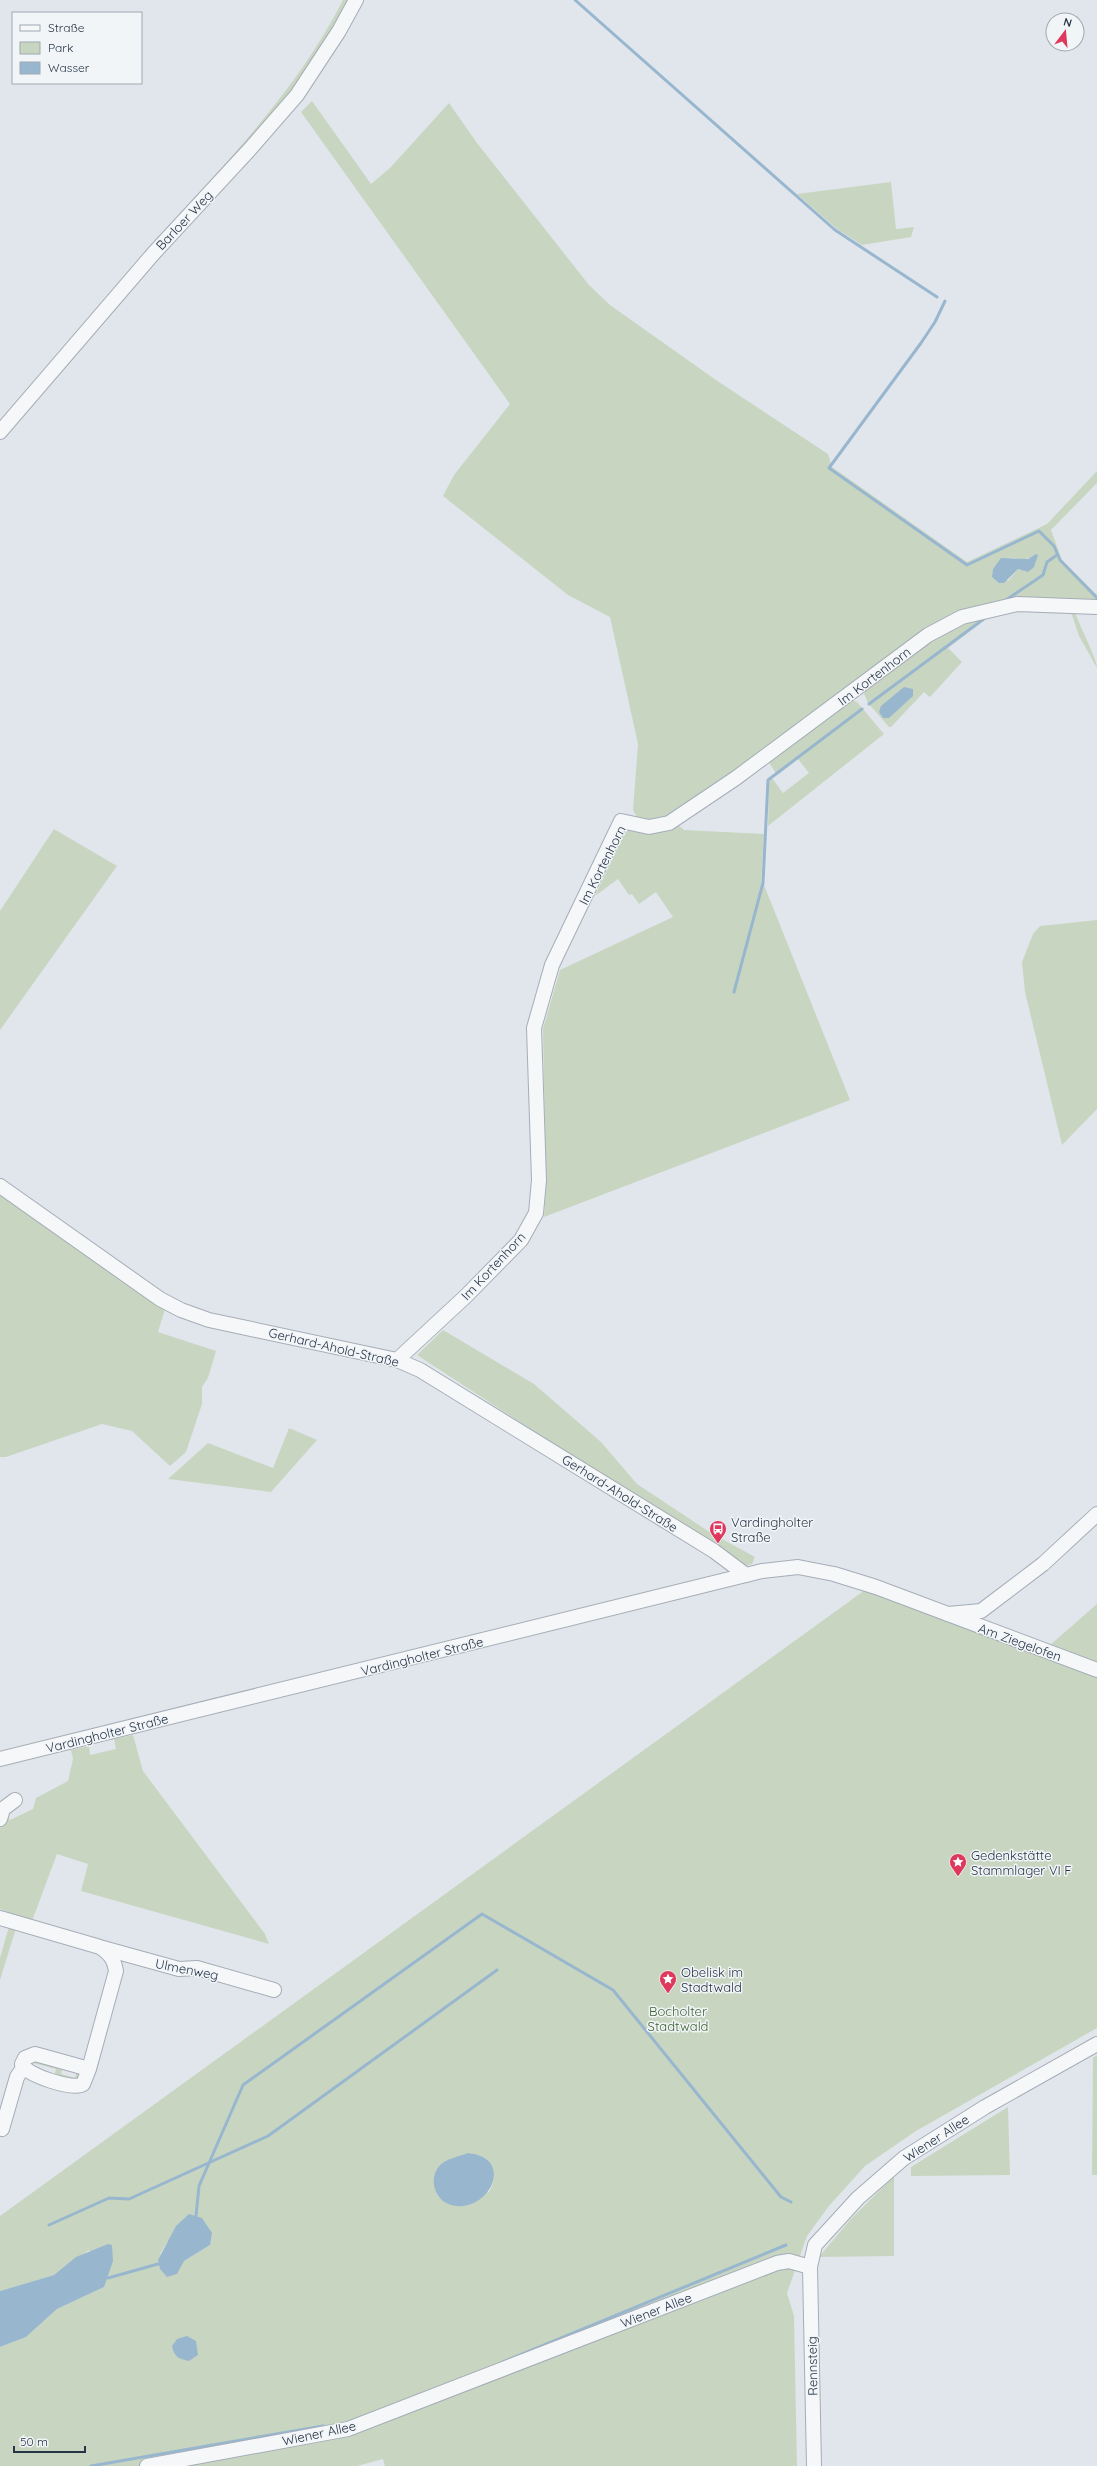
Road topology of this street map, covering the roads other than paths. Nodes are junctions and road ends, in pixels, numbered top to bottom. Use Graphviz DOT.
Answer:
graph roads {
  1 [pos="356,0"];
  2 [pos="0,432"];
  3 [pos="1097,607"];
  4 [pos="0,1186"];
  5 [pos="397,1360"];
  6 [pos="1097,1514"];
  7 [pos="746,1575"];
  8 [pos="981,1611"];
  9 [pos="943,1614"];
  10 [pos="979,1627"];
  11 [pos="1097,1670"];
  12 [pos="0,1759"];
  13 [pos="15,1800"];
  14 [pos="0,1819"];
  15 [pos="0,1918"];
  16 [pos="100,1947"];
  17 [pos="274,1990"];
  18 [pos="1097,2044"];
  19 [pos="23,2068"];
  20 [pos="89,2070"];
  21 [pos="2,2129"];
  22 [pos="810,2267"];
  23 [pos="147,2466"];
  24 [pos="814,2466"];
  1 -- 2 [label="street, Barloer Weg"];
  3 -- 5 [label="street, Im Kortenhorn"];
  4 -- 5 [label="street, Gerhard-Ahold-Straße"];
  5 -- 7 [label="street, Gerhard-Ahold-Straße"];
  6 -- 8 [label="street"];
  7 -- 9 [label="street, Vardingholter Straße"];
  7 -- 12 [label="street, Vardingholter Straße"];
  8 -- 9 [label="street, Vardingholter Straße"];
  8 -- 10 [label="street"];
  9 -- 10 [label="street, Am Ziegelofen"];
  10 -- 11 [label="street, Am Ziegelofen"];
  13 -- 14 [label="street"];
  15 -- 16 [label="street, Ulmenweg"];
  16 -- 17 [label="street, Ulmenweg"];
  16 -- 20 [label="street"];
  18 -- 22 [label="street, Wiener Allee"];
  19 -- 20 [label="street"];
  19 -- 20 [label="street"];
  19 -- 21 [label="street"];
  22 -- 23 [label="street, Wiener Allee"];
  22 -- 24 [label="street, Rennsteig"];
}
